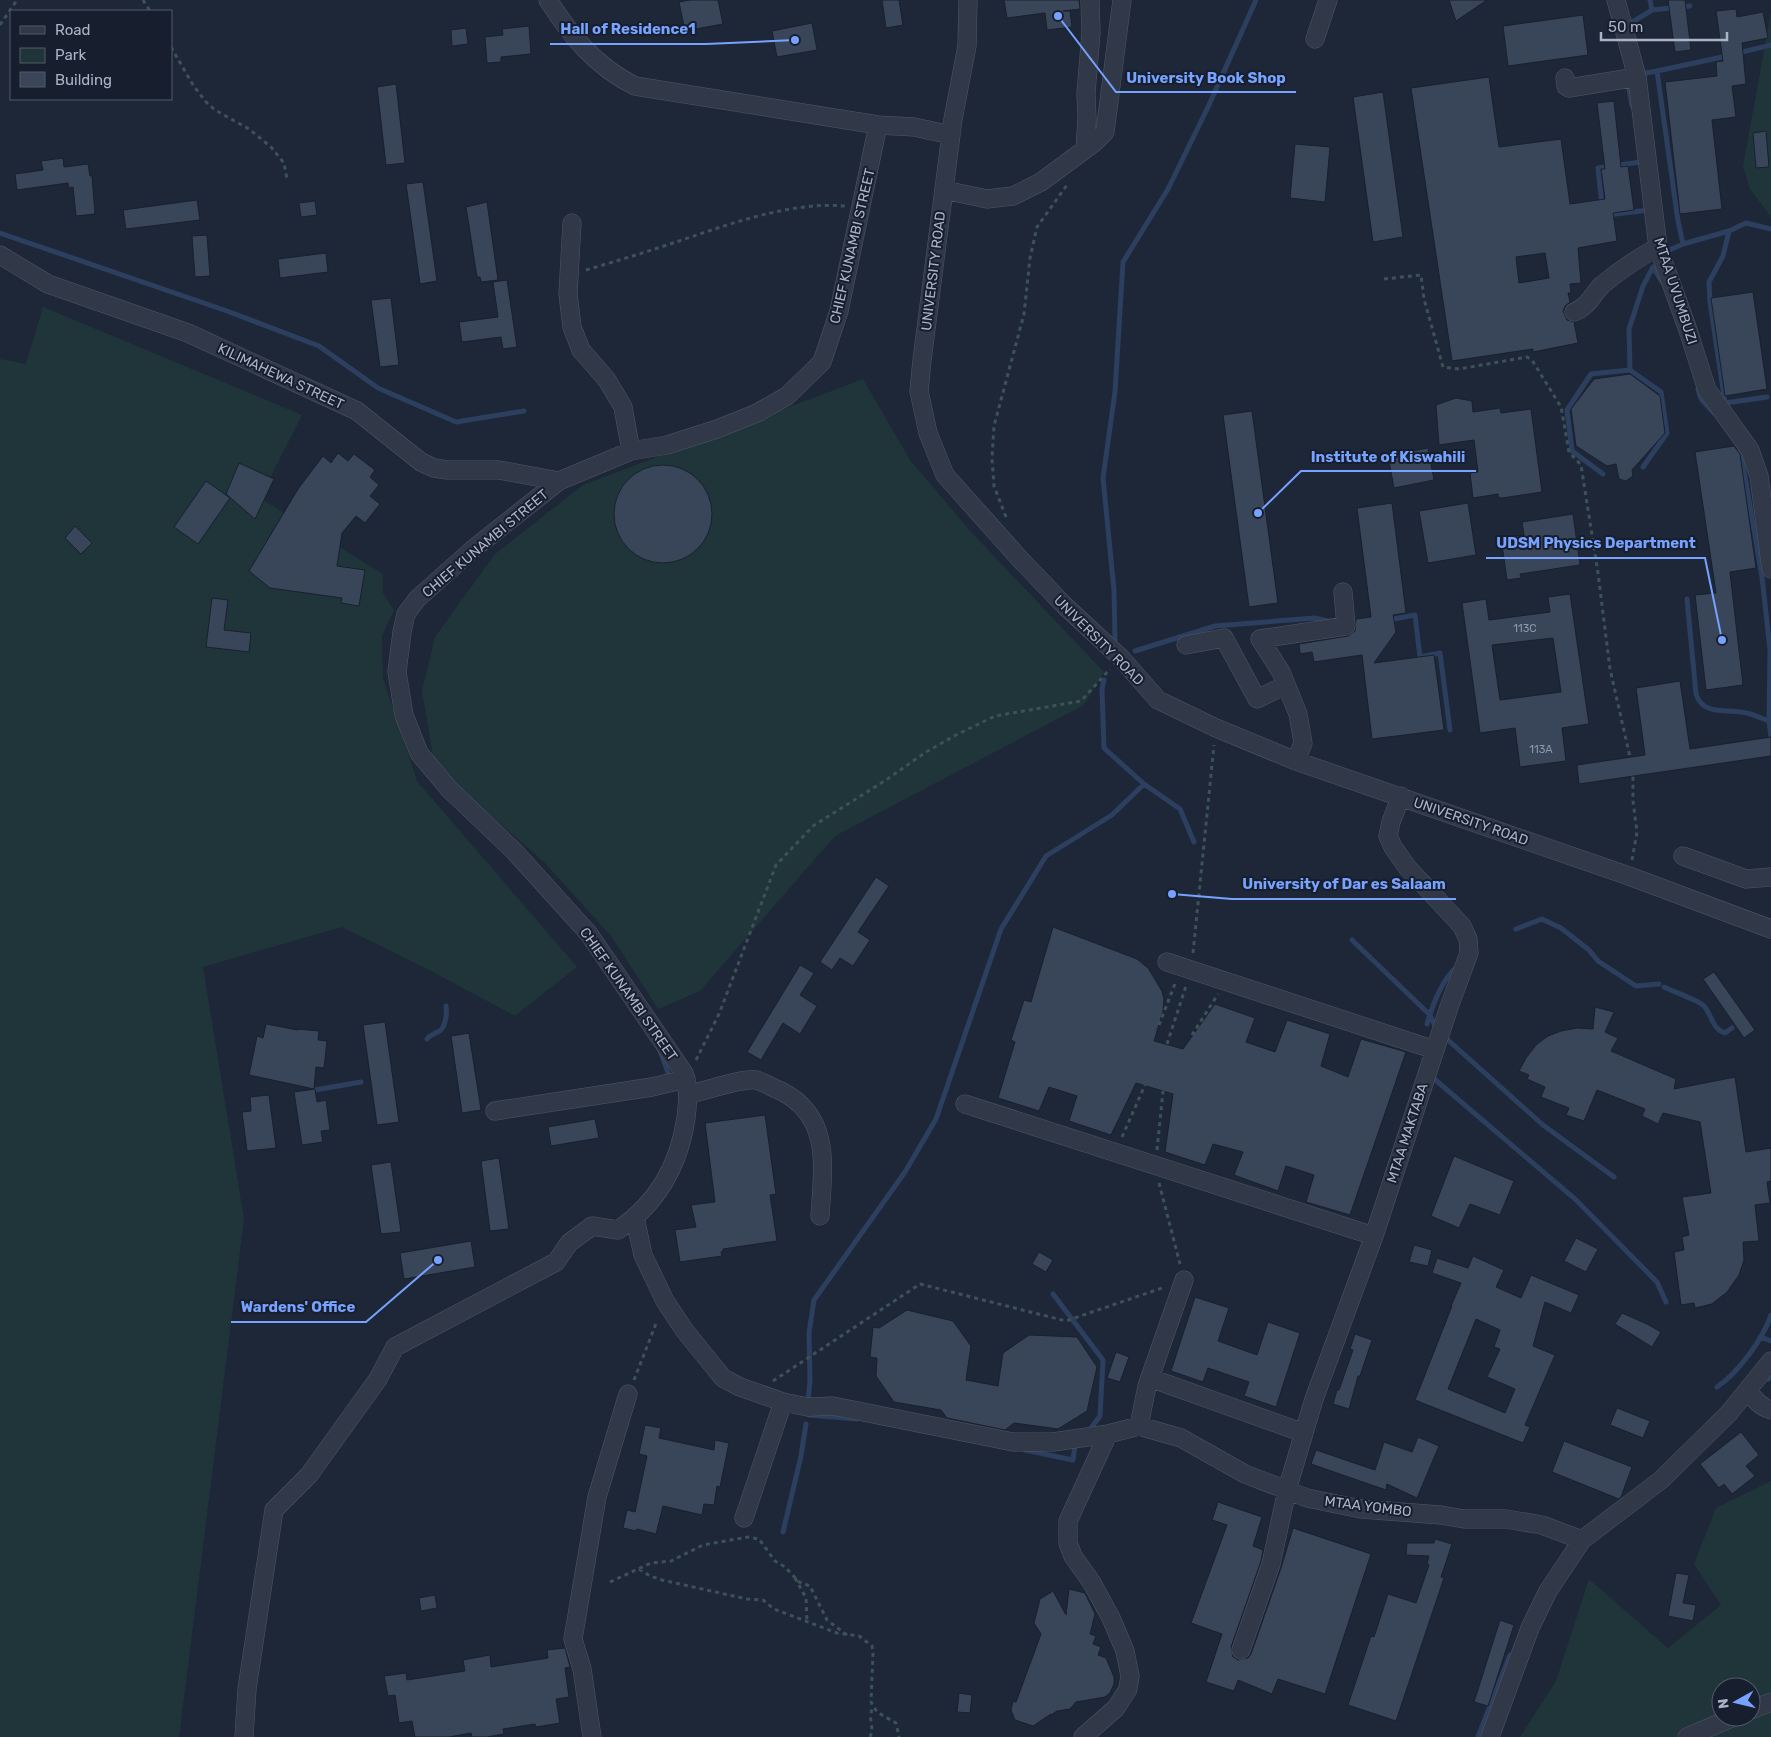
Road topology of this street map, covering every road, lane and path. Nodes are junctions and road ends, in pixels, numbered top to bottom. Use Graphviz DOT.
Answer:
graph roads {
  1 [pos="548,0"];
  2 [pos="968,0"];
  3 [pos="1090,0"];
  4 [pos="1122,0"];
  5 [pos="1328,0"];
  6 [pos="1616,0"];
  7 [pos="10,10"];
  8 [pos="0,25"];
  9 [pos="1315,39"];
  10 [pos="172,49"];
  11 [pos="1637,77"];
  12 [pos="1566,78"];
  13 [pos="878,125"];
  14 [pos="951,135"];
  15 [pos="1081,153"];
  16 [pos="287,180"];
  17 [pos="944,190"];
  18 [pos="861,207"];
  19 [pos="572,223"];
  20 [pos="1658,247"];
  21 [pos="0,255"];
  22 [pos="571,275"];
  23 [pos="1384,279"];
  24 [pos="1574,312"];
  25 [pos="631,451"];
  26 [pos="559,481"];
  27 [pos="1007,521"];
  28 [pos="1771,569"];
  29 [pos="1342,592"];
  30 [pos="1186,645"];
  31 [pos="1121,658"];
  32 [pos="1286,685"];
  33 [pos="1216,728"];
  34 [pos="1630,757"];
  35 [pos="1296,761"];
  36 [pos="1633,776"];
  37 [pos="1401,796"];
  38 [pos="1683,856"];
  39 [pos="1629,876"];
  40 [pos="1771,877"];
  41 [pos="1771,929"];
  42 [pos="1180,966"];
  43 [pos="1227,981"];
  44 [pos="1159,1025"];
  45 [pos="1192,1035"];
  46 [pos="1167,1044"];
  47 [pos="1435,1050"];
  48 [pos="1145,1085"];
  49 [pos="688,1086"];
  50 [pos="1163,1091"];
  51 [pos="965,1104"];
  52 [pos="495,1111"];
  53 [pos="1115,1152"];
  54 [pos="1155,1166"];
  55 [pos="820,1216"];
  56 [pos="635,1218"];
  57 [pos="1374,1236"];
  58 [pos="1184,1280"];
  59 [pos="665,1301"];
  60 [pos="1771,1361"];
  61 [pos="1150,1378"];
  62 [pos="1749,1388"];
  63 [pos="755,1393"];
  64 [pos="628,1394"];
  65 [pos="783,1402"];
  66 [pos="1771,1410"];
  67 [pos="1140,1426"];
  68 [pos="1304,1433"];
  69 [pos="1108,1434"];
  70 [pos="1287,1490"];
  71 [pos="744,1518"];
  72 [pos="1582,1540"];
  73 [pos="639,1569"];
  74 [pos="794,1578"];
  75 [pos="610,1582"];
  76 [pos="807,1622"];
  77 [pos="848,1635"];
  78 [pos="1241,1650"];
  79 [pos="873,1707"];
  80 [pos="1711,1727"];
  81 [pos="244,1737"];
  82 [pos="592,1737"];
  83 [pos="870,1737"];
  84 [pos="899,1737"];
  85 [pos="1083,1737"];
  86 [pos="1490,1737"];
  87 [pos="1687,1737"];
  1 -- 13 [label="street"];
  2 -- 14 [label="street, UNIVERSITY ROAD"];
  3 -- 15 [label="street"];
  4 -- 15 [label="street"];
  5 -- 9 [label="street"];
  6 -- 11 [label="street, MTAA UVUMBUZI"];
  7 -- 8 [label="path"];
  10 -- 16 [label="path"];
  11 -- 12 [label="street"];
  11 -- 20 [label="street, MTAA UVUMBUZI"];
  13 -- 14 [label="street"];
  13 -- 18 [label="street, CHIEF KUNAMBI STREET"];
  14 -- 17 [label="street, UNIVERSITY ROAD"];
  15 -- 17 [label="street"];
  15 -- 27 [label="path"];
  17 -- 31 [label="street, UNIVERSITY ROAD"];
  18 -- 22 [label="path"];
  18 -- 25 [label="street, CHIEF KUNAMBI STREET"];
  19 -- 22 [label="street"];
  20 -- 24 [label="street"];
  20 -- 28 [label="street, MTAA UVUMBUZI"];
  21 -- 26 [label="street, KILIMAHEWA STREET"];
  22 -- 25 [label="street"];
  23 -- 34 [label="path"];
  25 -- 26 [label="street, CHIEF KUNAMBI STREET"];
  26 -- 49 [label="street, CHIEF KUNAMBI STREET"];
  29 -- 32 [label="street"];
  30 -- 32 [label="street"];
  31 -- 33 [label="street, UNIVERSITY ROAD"];
  31 -- 49 [label="path"];
  32 -- 35 [label="street"];
  33 -- 35 [label="street, UNIVERSITY ROAD"];
  33 -- 42 [label="path"];
  35 -- 37 [label="street, UNIVERSITY ROAD"];
  36 -- 39 [label="path"];
  37 -- 39 [label="street, UNIVERSITY ROAD"];
  37 -- 47 [label="street, MTAA MAKTABA"];
  38 -- 40 [label="street"];
  39 -- 41 [label="street, UNIVERSITY ROAD"];
  42 -- 43 [label="street"];
  42 -- 44 [label="path"];
  42 -- 46 [label="path"];
  43 -- 45 [label="path"];
  43 -- 47 [label="street"];
  47 -- 57 [label="street, MTAA MAKTABA"];
  48 -- 53 [label="path"];
  49 -- 52 [label="street"];
  49 -- 55 [label="street"];
  49 -- 56 [label="street"];
  50 -- 54 [label="path"];
  51 -- 53 [label="street"];
  53 -- 54 [label="street"];
  54 -- 57 [label="street"];
  54 -- 58 [label="path"];
  56 -- 59 [label="street"];
  56 -- 81 [label="street"];
  57 -- 68 [label="street, MTAA MAKTABA"];
  58 -- 61 [label="street"];
  58 -- 63 [label="path"];
  59 -- 63 [label="street"];
  59 -- 64 [label="path"];
  60 -- 62 [label="street"];
  61 -- 67 [label="street"];
  61 -- 68 [label="street"];
  62 -- 66 [label="street"];
  62 -- 72 [label="street"];
  63 -- 65 [label="street"];
  64 -- 82 [label="street"];
  65 -- 69 [label="street"];
  65 -- 71 [label="street"];
  67 -- 69 [label="street"];
  67 -- 70 [label="street, MTAA YOMBO"];
  68 -- 70 [label="street, MTAA MAKTABA"];
  69 -- 85 [label="street"];
  70 -- 72 [label="street, MTAA YOMBO"];
  70 -- 78 [label="street, MTAA MAKTABA"];
  72 -- 86 [label="street"];
  73 -- 74 [label="path"];
  73 -- 75 [label="path"];
  73 -- 76 [label="path"];
  74 -- 76 [label="path"];
  74 -- 77 [label="path"];
  76 -- 77 [label="path"];
  77 -- 79 [label="path"];
  79 -- 83 [label="path"];
  79 -- 84 [label="path"];
  80 -- 87 [label="street"];
}
